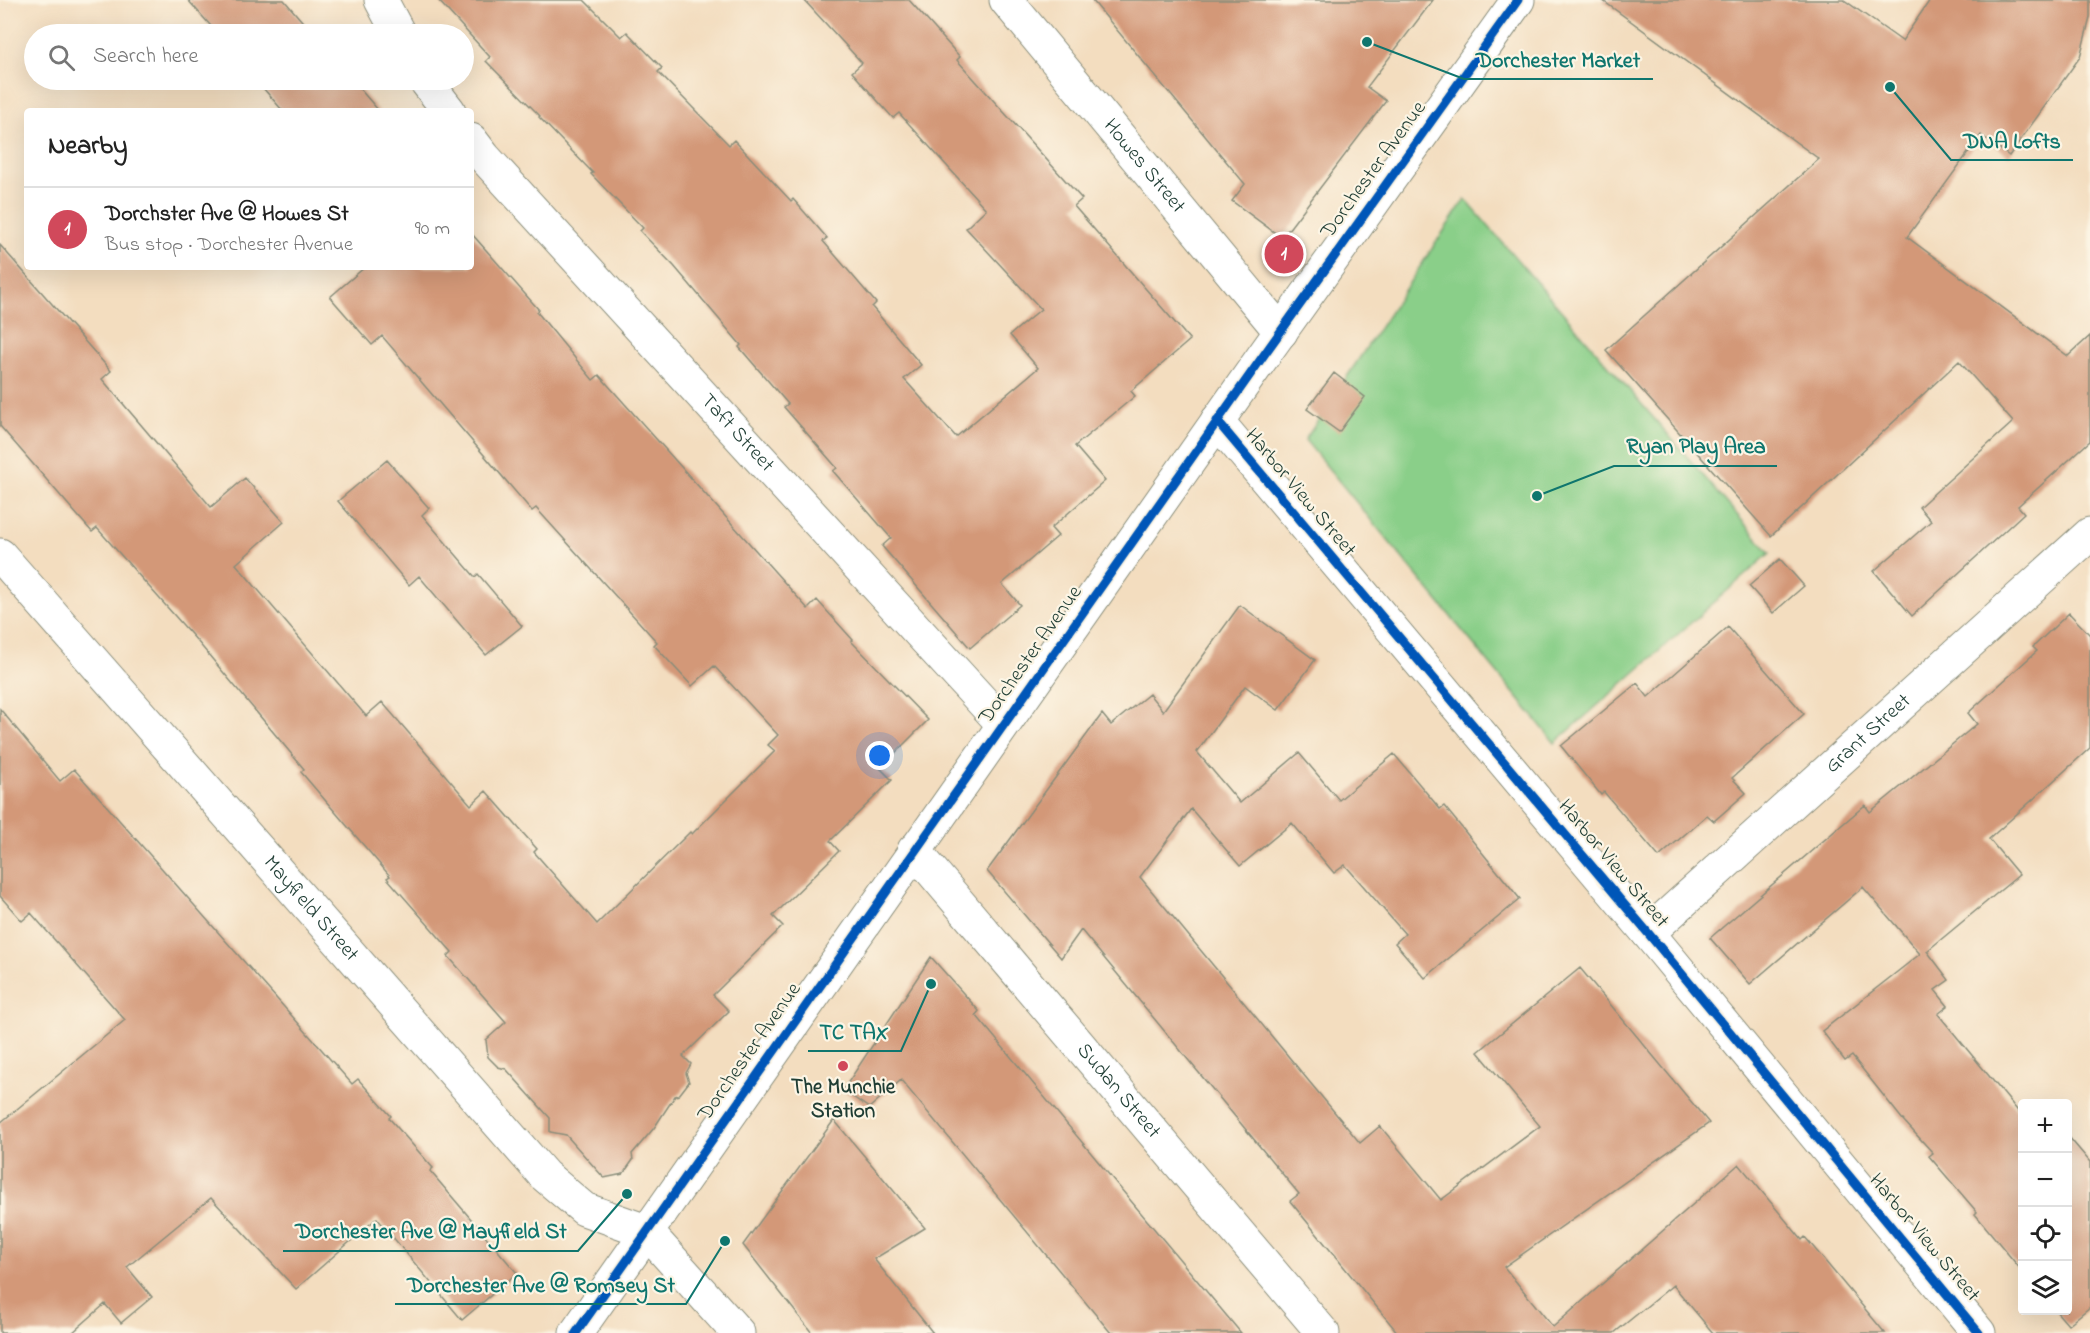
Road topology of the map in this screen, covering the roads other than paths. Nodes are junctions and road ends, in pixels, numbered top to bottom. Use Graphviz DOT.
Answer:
graph roads {
  1 [pos="381,0"];
  2 [pos="1006,0"];
  3 [pos="1518,0"];
  4 [pos="394,24"];
  5 [pos="432,90"];
  6 [pos="447,108"];
  7 [pos="474,144"];
  8 [pos="1281,332"];
  9 [pos="1217,421"];
  10 [pos="2090,534"];
  11 [pos="0,555"];
  12 [pos="1004,724"];
  13 [pos="914,850"];
  14 [pos="1648,933"];
  15 [pos="646,1231"];
  16 [pos="576,1333"];
  17 [pos="738,1333"];
  18 [pos="1323,1333"];
  19 [pos="1979,1333"];
  1 -- 4 [label="street"];
  2 -- 8 [label="street, Howes Street"];
  3 -- 8 [label="street, Dorchester Avenue"];
  5 -- 6 [label="street"];
  7 -- 12 [label="street, Taft Street"];
  8 -- 9 [label="street, Dorchester Avenue"];
  9 -- 12 [label="street, Dorchester Avenue"];
  9 -- 14 [label="street, Harbor View Street"];
  10 -- 14 [label="street, Grant Street"];
  11 -- 15 [label="street, Mayfield Street"];
  12 -- 13 [label="street, Dorchester Avenue"];
  13 -- 15 [label="street, Dorchester Avenue"];
  13 -- 18 [label="street, Sudan Street"];
  14 -- 19 [label="street, Harbor View Street"];
  15 -- 16 [label="street, Dorchester Avenue"];
  15 -- 17 [label="street"];
}
